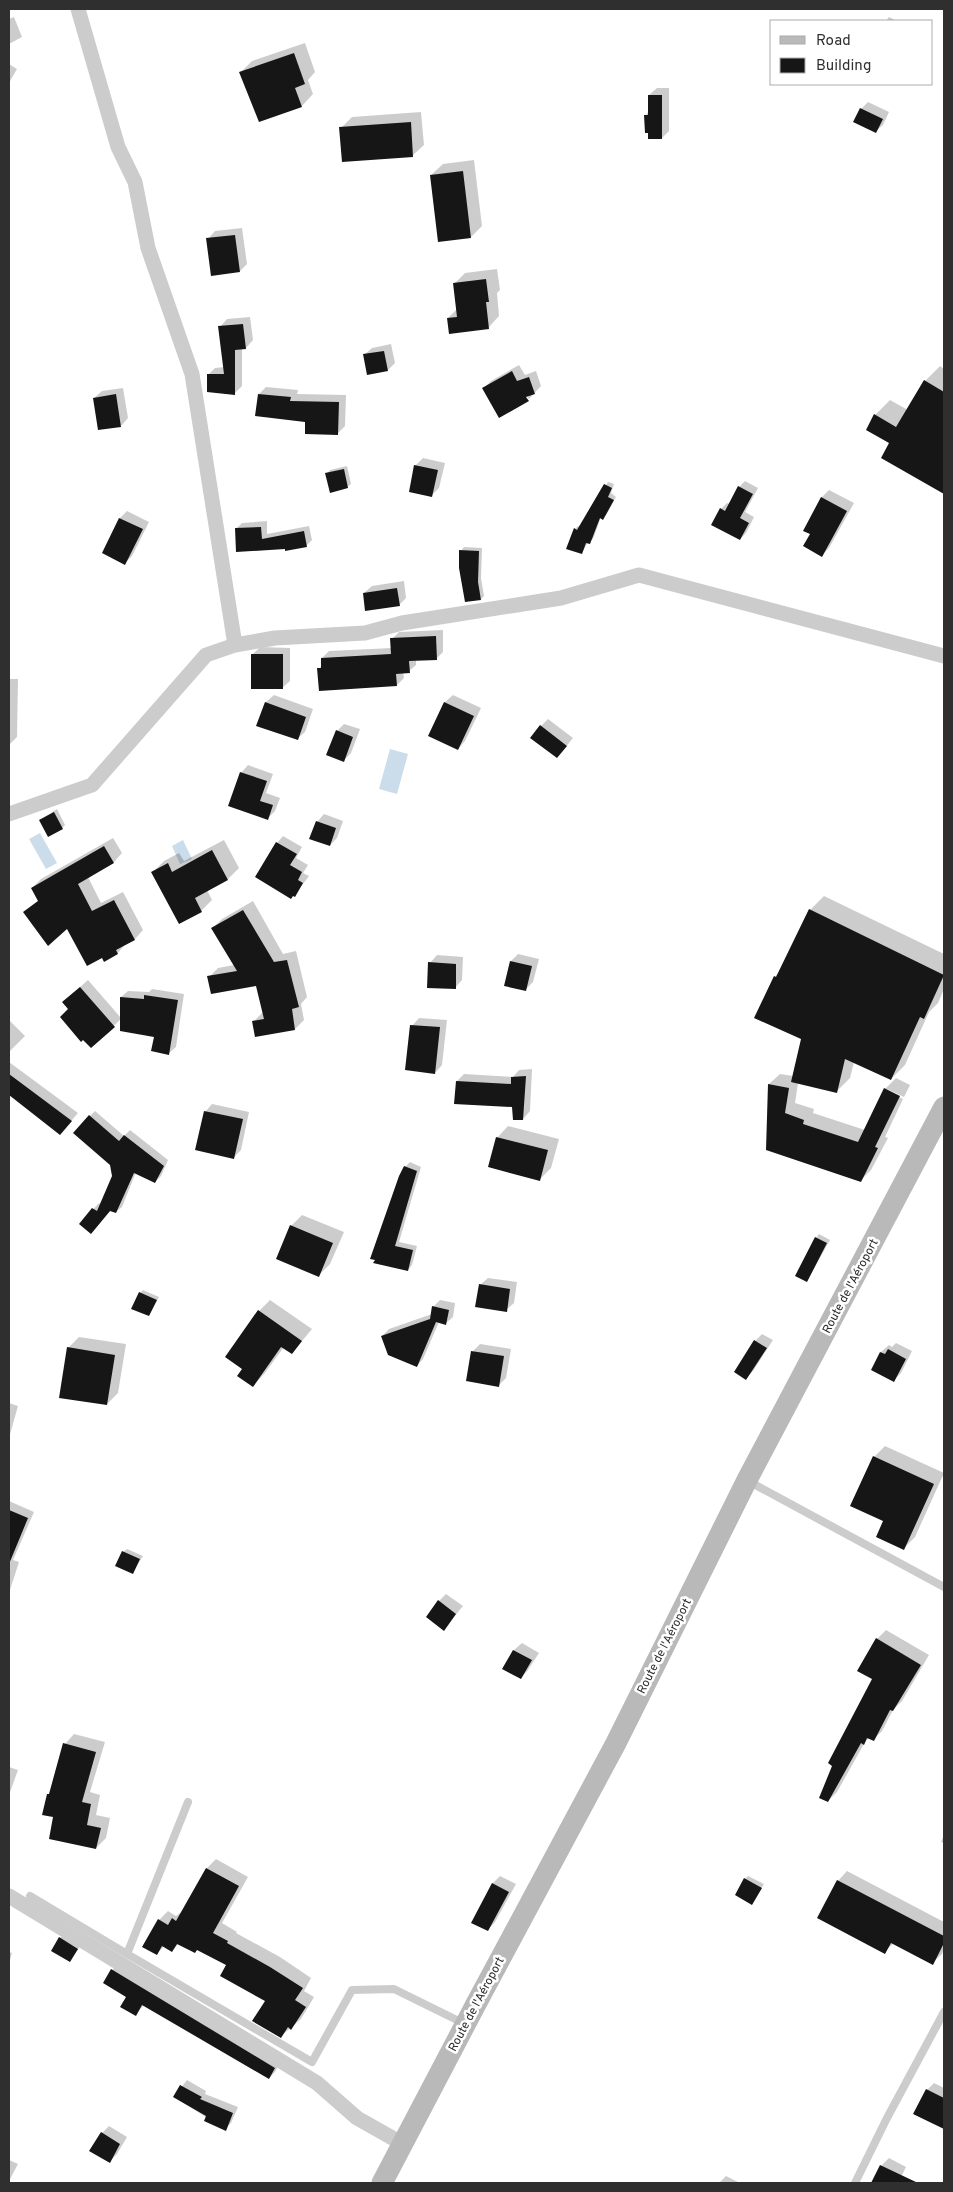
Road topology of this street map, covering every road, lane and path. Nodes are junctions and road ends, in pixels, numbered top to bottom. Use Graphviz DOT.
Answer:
graph roads {
  1 [pos="78,9"];
  2 [pos="235,645"];
  3 [pos="944,656"];
  4 [pos="9,814"];
  5 [pos="944,1107"];
  6 [pos="747,1480"];
  7 [pos="944,1587"];
  8 [pos="188,1802"];
  9 [pos="9,1896"];
  10 [pos="30,1896"];
  11 [pos="127,1954"];
  12 [pos="944,2012"];
  13 [pos="465,2024"];
  14 [pos="394,2139"];
  15 [pos="382,2183"];
  16 [pos="855,2183"];
  1 -- 2 [label="street"];
  2 -- 3 [label="street"];
  2 -- 4 [label="street"];
  5 -- 6 [label="main road, Route de l'Aéroport"];
  6 -- 7 [label="lane"];
  6 -- 13 [label="main road, Route de l'Aéroport"];
  8 -- 11 [label="lane"];
  9 -- 14 [label="street"];
  10 -- 11 [label="lane"];
  11 -- 13 [label="lane"];
  12 -- 16 [label="lane"];
  13 -- 14 [label="main road, Route de l'Aéroport"];
  14 -- 15 [label="main road, Route de l'Aéroport"];
}
